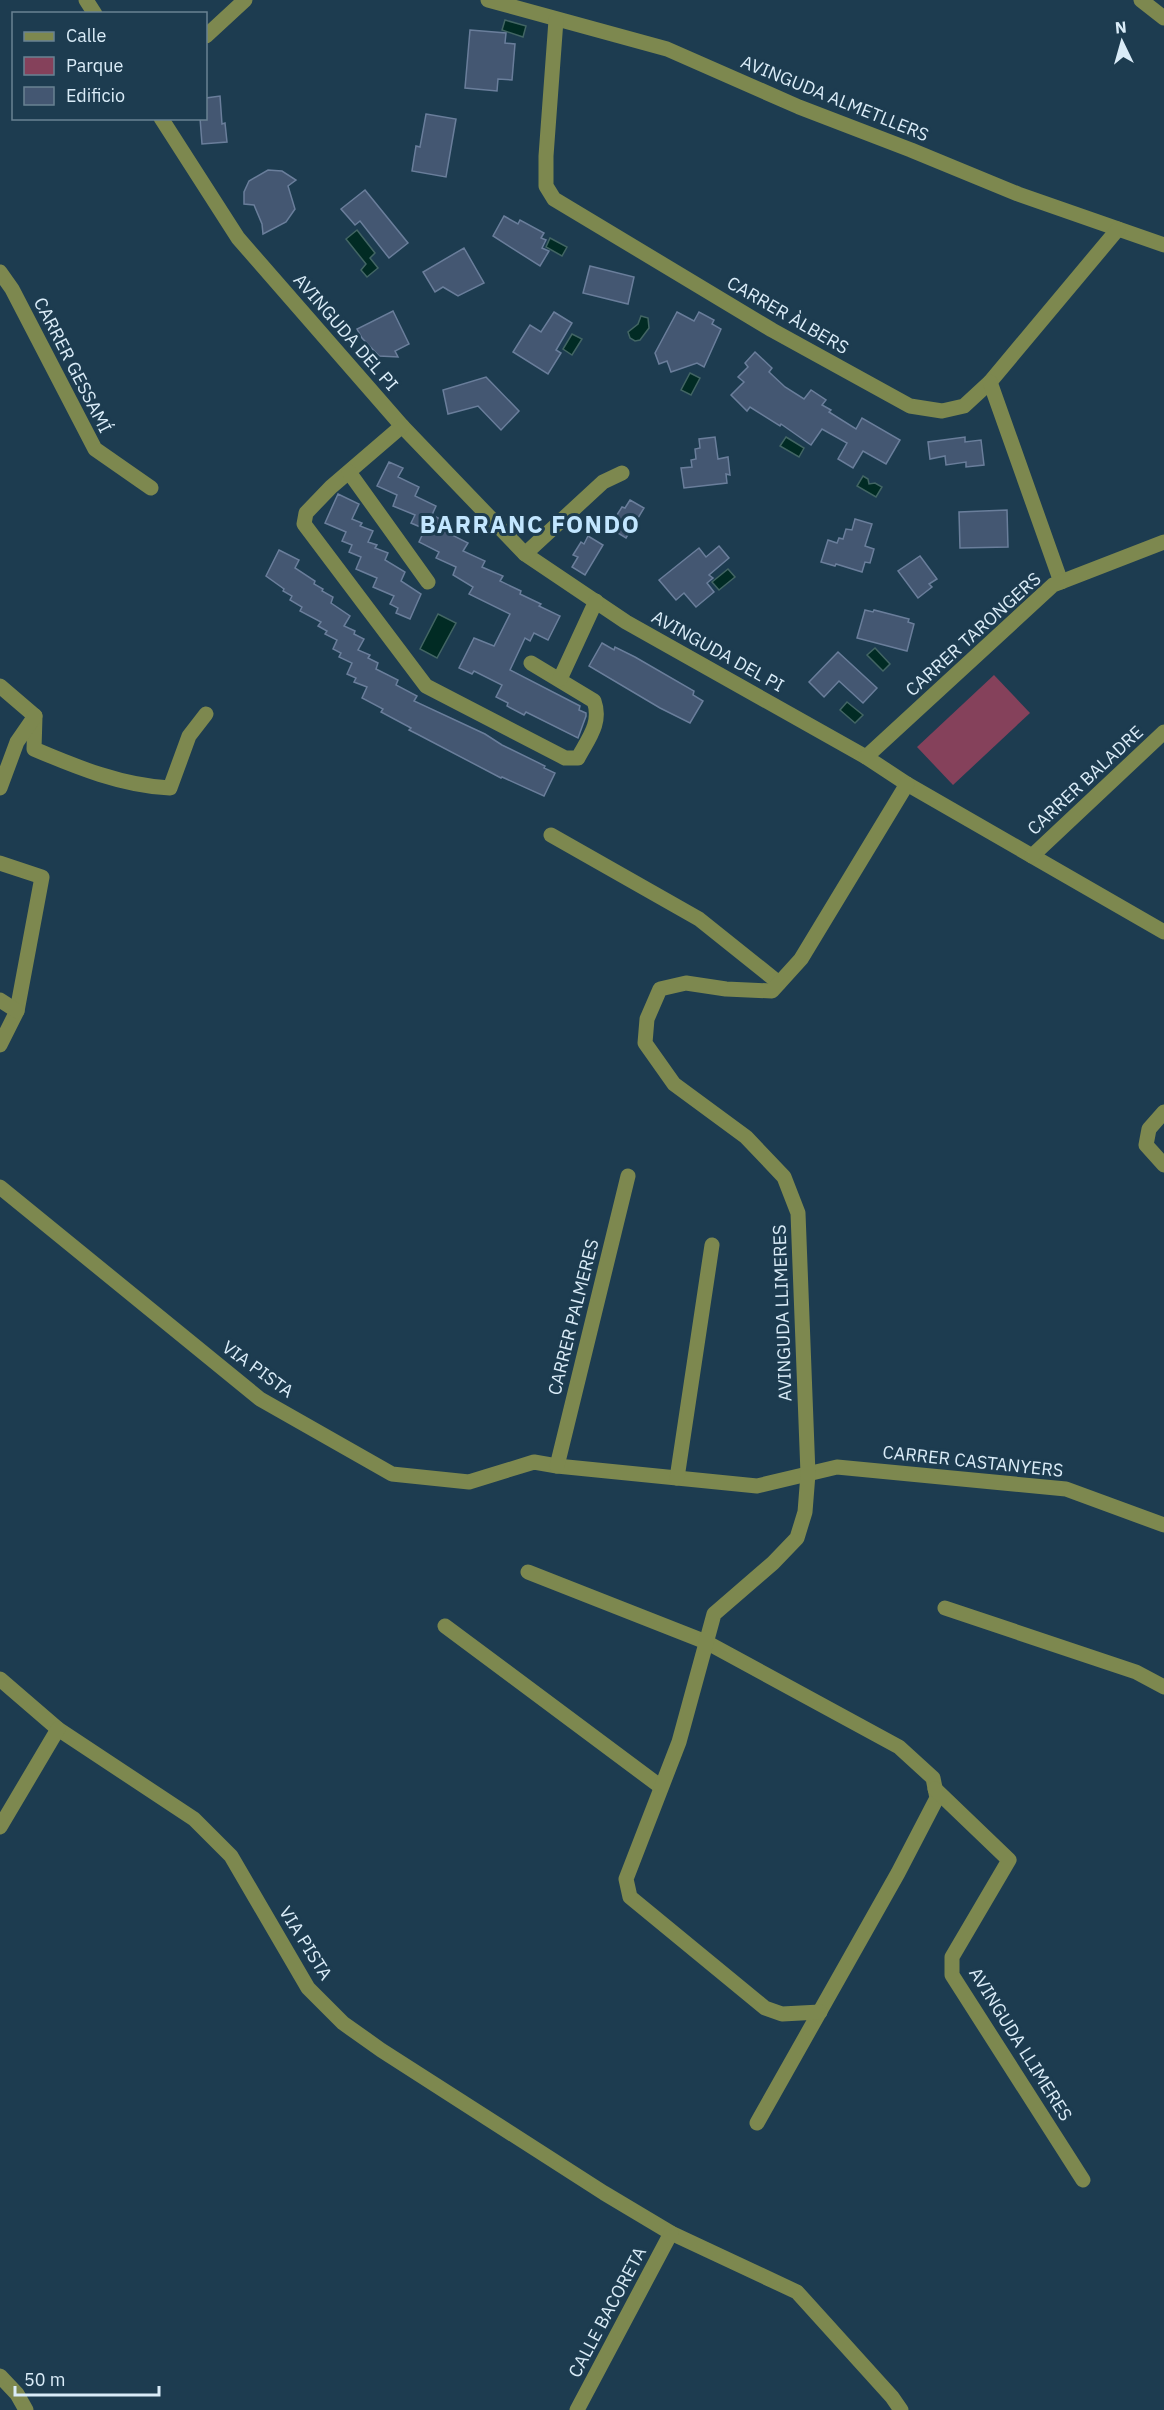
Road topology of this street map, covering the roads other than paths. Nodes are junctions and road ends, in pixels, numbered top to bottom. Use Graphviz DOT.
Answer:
graph roads {
  1 [pos="245,0"];
  2 [pos="488,0"];
  3 [pos="1141,0"];
  4 [pos="1164,18"];
  5 [pos="556,20"];
  6 [pos="207,35"];
  7 [pos="161,120"];
  8 [pos="1118,229"];
  9 [pos="1164,245"];
  10 [pos="0,272"];
  11 [pos="990,382"];
  12 [pos="402,426"];
  13 [pos="349,472"];
  14 [pos="622,473"];
  15 [pos="151,488"];
  16 [pos="1164,542"];
  17 [pos="525,554"];
  18 [pos="428,582"];
  19 [pos="1061,582"];
  20 [pos="596,601"];
  21 [pos="531,663"];
  22 [pos="560,679"];
  23 [pos="0,686"];
  24 [pos="206,714"];
  25 [pos="35,716"];
  26 [pos="1164,732"];
  27 [pos="866,757"];
  28 [pos="907,784"];
  29 [pos="0,788"];
  30 [pos="551,835"];
  31 [pos="1032,856"];
  32 [pos="0,863"];
  33 [pos="1164,932"];
  34 [pos="779,983"];
  35 [pos="0,1000"];
  36 [pos="17,1011"];
  37 [pos="0,1045"];
  38 [pos="1164,1112"];
  39 [pos="1164,1165"];
  40 [pos="628,1176"];
  41 [pos="0,1187"];
  42 [pos="712,1245"];
  43 [pos="557,1466"];
  44 [pos="808,1474"];
  45 [pos="677,1478"];
  46 [pos="1164,1524"];
  47 [pos="528,1572"];
  48 [pos="945,1608"];
  49 [pos="445,1626"];
  50 [pos="706,1642"];
  51 [pos="0,1679"];
  52 [pos="1164,1687"];
  53 [pos="58,1729"];
  54 [pos="661,1787"];
  55 [pos="935,1789"];
  56 [pos="0,1827"];
  57 [pos="820,2012"];
  58 [pos="757,2123"];
  59 [pos="1083,2180"];
  60 [pos="671,2233"];
  61 [pos="0,2376"];
  62 [pos="26,2410"];
  63 [pos="577,2410"];
  64 [pos="901,2410"];
  1 -- 6 [label="street"];
  2 -- 5 [label="street, AVINGUDA ALMETLLERS"];
  3 -- 4 [label="street"];
  5 -- 8 [label="street, AVINGUDA ALMETLLERS"];
  5 -- 11 [label="street, CARRER ÀLBERS"];
  7 -- 12 [label="street, AVINGUDA DEL PI"];
  8 -- 9 [label="street, AVINGUDA ALMETLLERS"];
  8 -- 11 [label="street, CARRER ÀLBERS"];
  10 -- 15 [label="street, CARRER GESSAMÍ"];
  11 -- 19 [label="street"];
  12 -- 13 [label="street"];
  12 -- 17 [label="street, AVINGUDA DEL PI"];
  13 -- 18 [label="street"];
  13 -- 22 [label="street"];
  14 -- 17 [label="street"];
  16 -- 19 [label="street, CARRER TARONGERS"];
  17 -- 20 [label="street, AVINGUDA DEL PI"];
  19 -- 27 [label="street, CARRER TARONGERS"];
  20 -- 22 [label="street"];
  20 -- 27 [label="street, AVINGUDA DEL PI"];
  21 -- 22 [label="street"];
  23 -- 25 [label="street"];
  24 -- 25 [label="street"];
  25 -- 29 [label="street"];
  26 -- 31 [label="street, CARRER BALADRE"];
  27 -- 28 [label="street"];
  28 -- 31 [label="street"];
  28 -- 34 [label="street"];
  30 -- 34 [label="street"];
  31 -- 33 [label="street"];
  32 -- 36 [label="street"];
  34 -- 44 [label="street, AVINGUDA LLIMERES"];
  35 -- 36 [label="street"];
  36 -- 37 [label="street"];
  38 -- 39 [label="street"];
  40 -- 43 [label="street, CARRER PALMERES"];
  41 -- 43 [label="street, VIA PISTA"];
  42 -- 45 [label="street"];
  43 -- 45 [label="street"];
  44 -- 45 [label="street"];
  44 -- 46 [label="street, CARRER CASTANYERS"];
  44 -- 50 [label="street, AVINGUDA LLIMERES"];
  47 -- 50 [label="street, AVINGUDA LLIMERES"];
  48 -- 52 [label="street"];
  49 -- 54 [label="street"];
  50 -- 54 [label="street, AVINGUDA LLIMERES"];
  50 -- 55 [label="street, AVINGUDA LLIMERES"];
  51 -- 53 [label="street, VIA PISTA"];
  53 -- 56 [label="street"];
  53 -- 60 [label="street, VIA PISTA"];
  54 -- 57 [label="street, AVINGUDA LLIMERES"];
  55 -- 57 [label="street"];
  55 -- 59 [label="street, AVINGUDA LLIMERES"];
  57 -- 58 [label="street"];
  60 -- 63 [label="street, CALLE BACORETA"];
  60 -- 64 [label="street, VIA PISTA"];
  61 -- 62 [label="street"];
}
